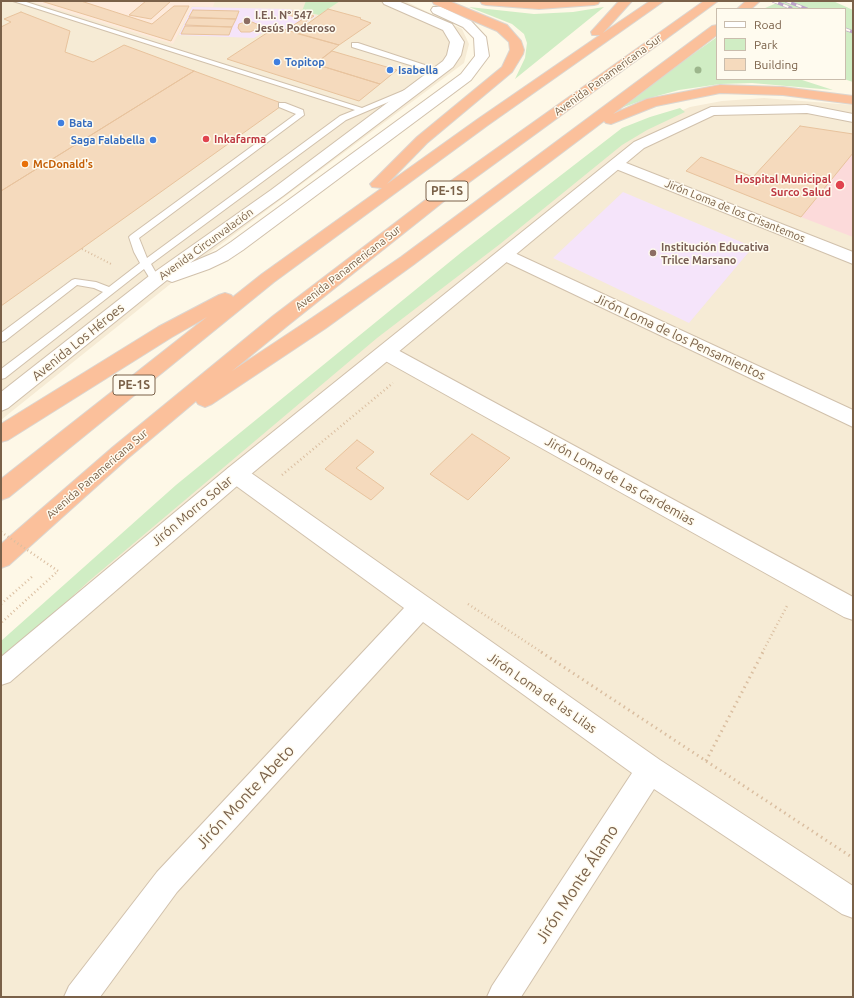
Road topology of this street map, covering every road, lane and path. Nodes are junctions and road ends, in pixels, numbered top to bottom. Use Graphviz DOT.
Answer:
graph roads {
  1 [pos="16,1"];
  2 [pos="388,1"];
  3 [pos="415,1"];
  4 [pos="438,1"];
  5 [pos="486,1"];
  6 [pos="594,1"];
  7 [pos="626,1"];
  8 [pos="658,1"];
  9 [pos="712,1"];
  10 [pos="754,1"];
  11 [pos="744,8"];
  12 [pos="716,30"];
  13 [pos="355,45"];
  14 [pos="580,54"];
  15 [pos="439,71"];
  16 [pos="819,82"];
  17 [pos="415,90"];
  18 [pos="853,91"];
  19 [pos="853,100"];
  20 [pos="282,105"];
  21 [pos="362,110"];
  22 [pos="853,118"];
  23 [pos="572,138"];
  24 [pos="616,164"];
  25 [pos="340,225"];
  26 [pos="82,249"];
  27 [pos="506,255"];
  28 [pos="853,258"];
  29 [pos="145,264"];
  30 [pos="132,274"];
  31 [pos="268,278"];
  32 [pos="155,280"];
  33 [pos="110,291"];
  34 [pos="1,338"];
  35 [pos="387,353"];
  36 [pos="1,375"];
  37 [pos="395,381"];
  38 [pos="1,403"];
  39 [pos="853,419"];
  40 [pos="1,434"];
  41 [pos="120,453"];
  42 [pos="236,474"];
  43 [pos="279,478"];
  44 [pos="1,491"];
  45 [pos="1,532"];
  46 [pos="1,558"];
  47 [pos="34,575"];
  48 [pos="791,597"];
  49 [pos="466,603"];
  50 [pos="1,604"];
  51 [pos="421,607"];
  52 [pos="853,609"];
  53 [pos="1,623"];
  54 [pos="1,673"];
  55 [pos="706,761"];
  56 [pos="650,770"];
  57 [pos="853,858"];
  58 [pos="853,903"];
  59 [pos="80,997"];
  60 [pos="502,997"];
  1 -- 21 [label="lane"];
  2 -- 15 [label="street, Avenida Circunvalación"];
  3 -- 32 [label="street, Avenida Circunvalación"];
  4 -- 25 [label="highway"];
  5 -- 6 [label="highway"];
  7 -- 14 [label="highway"];
  8 -- 14 [label="highway, PE-1S"];
  9 -- 41 [label="highway, Avenida Panamericana Sur / PE-1S"];
  10 -- 11 [label="highway"];
  12 -- 23 [label="highway"];
  13 -- 15 [label="lane"];
  14 -- 25 [label="highway, PE-1S"];
  15 -- 17 [label="street, Avenida Circunvalación"];
  16 -- 18 [label="highway"];
  17 -- 21 [label="lane"];
  17 -- 32 [label="street, Avenida Circunvalación"];
  19 -- 23 [label="highway"];
  20 -- 29 [label="lane"];
  21 -- 29 [label="lane"];
  22 -- 24 [label="street, Jirón Morro Solar"];
  23 -- 41 [label="highway"];
  24 -- 27 [label="street, Jirón Morro Solar"];
  24 -- 28 [label="street, Jirón Loma de los Crisantemos"];
  25 -- 31 [label="highway, PE-1S"];
  26 -- 30 [label="path"];
  27 -- 35 [label="street, Jirón Morro Solar"];
  27 -- 39 [label="street, Jirón Loma de los Pensamientos"];
  29 -- 30 [label="lane"];
  29 -- 32 [label="lane"];
  30 -- 32 [label="lane"];
  30 -- 33 [label="lane"];
  31 -- 40 [label="highway"];
  31 -- 44 [label="highway, PE-1S"];
  32 -- 38 [label="street, Avenida Los Héroes"];
  33 -- 34 [label="lane"];
  33 -- 36 [label="lane"];
  35 -- 42 [label="street, Jirón Morro Solar"];
  35 -- 52 [label="street, Jirón Loma de Las Gardemias"];
  37 -- 43 [label="path"];
  41 -- 46 [label="highway, Avenida Panamericana Sur / PE-1S"];
  42 -- 51 [label="street, Jirón Loma de las Lilas"];
  42 -- 54 [label="street, Jirón Morro Solar"];
  45 -- 53 [label="path, bridge"];
  47 -- 50 [label="path"];
  48 -- 55 [label="path"];
  49 -- 55 [label="path"];
  51 -- 56 [label="street, Jirón Loma de las Lilas"];
  51 -- 59 [label="street, Jirón Monte Abeto"];
  55 -- 57 [label="path"];
  56 -- 58 [label="street, Jirón Loma de las Lilas"];
  56 -- 60 [label="street, Jirón Monte Álamo"];
}
